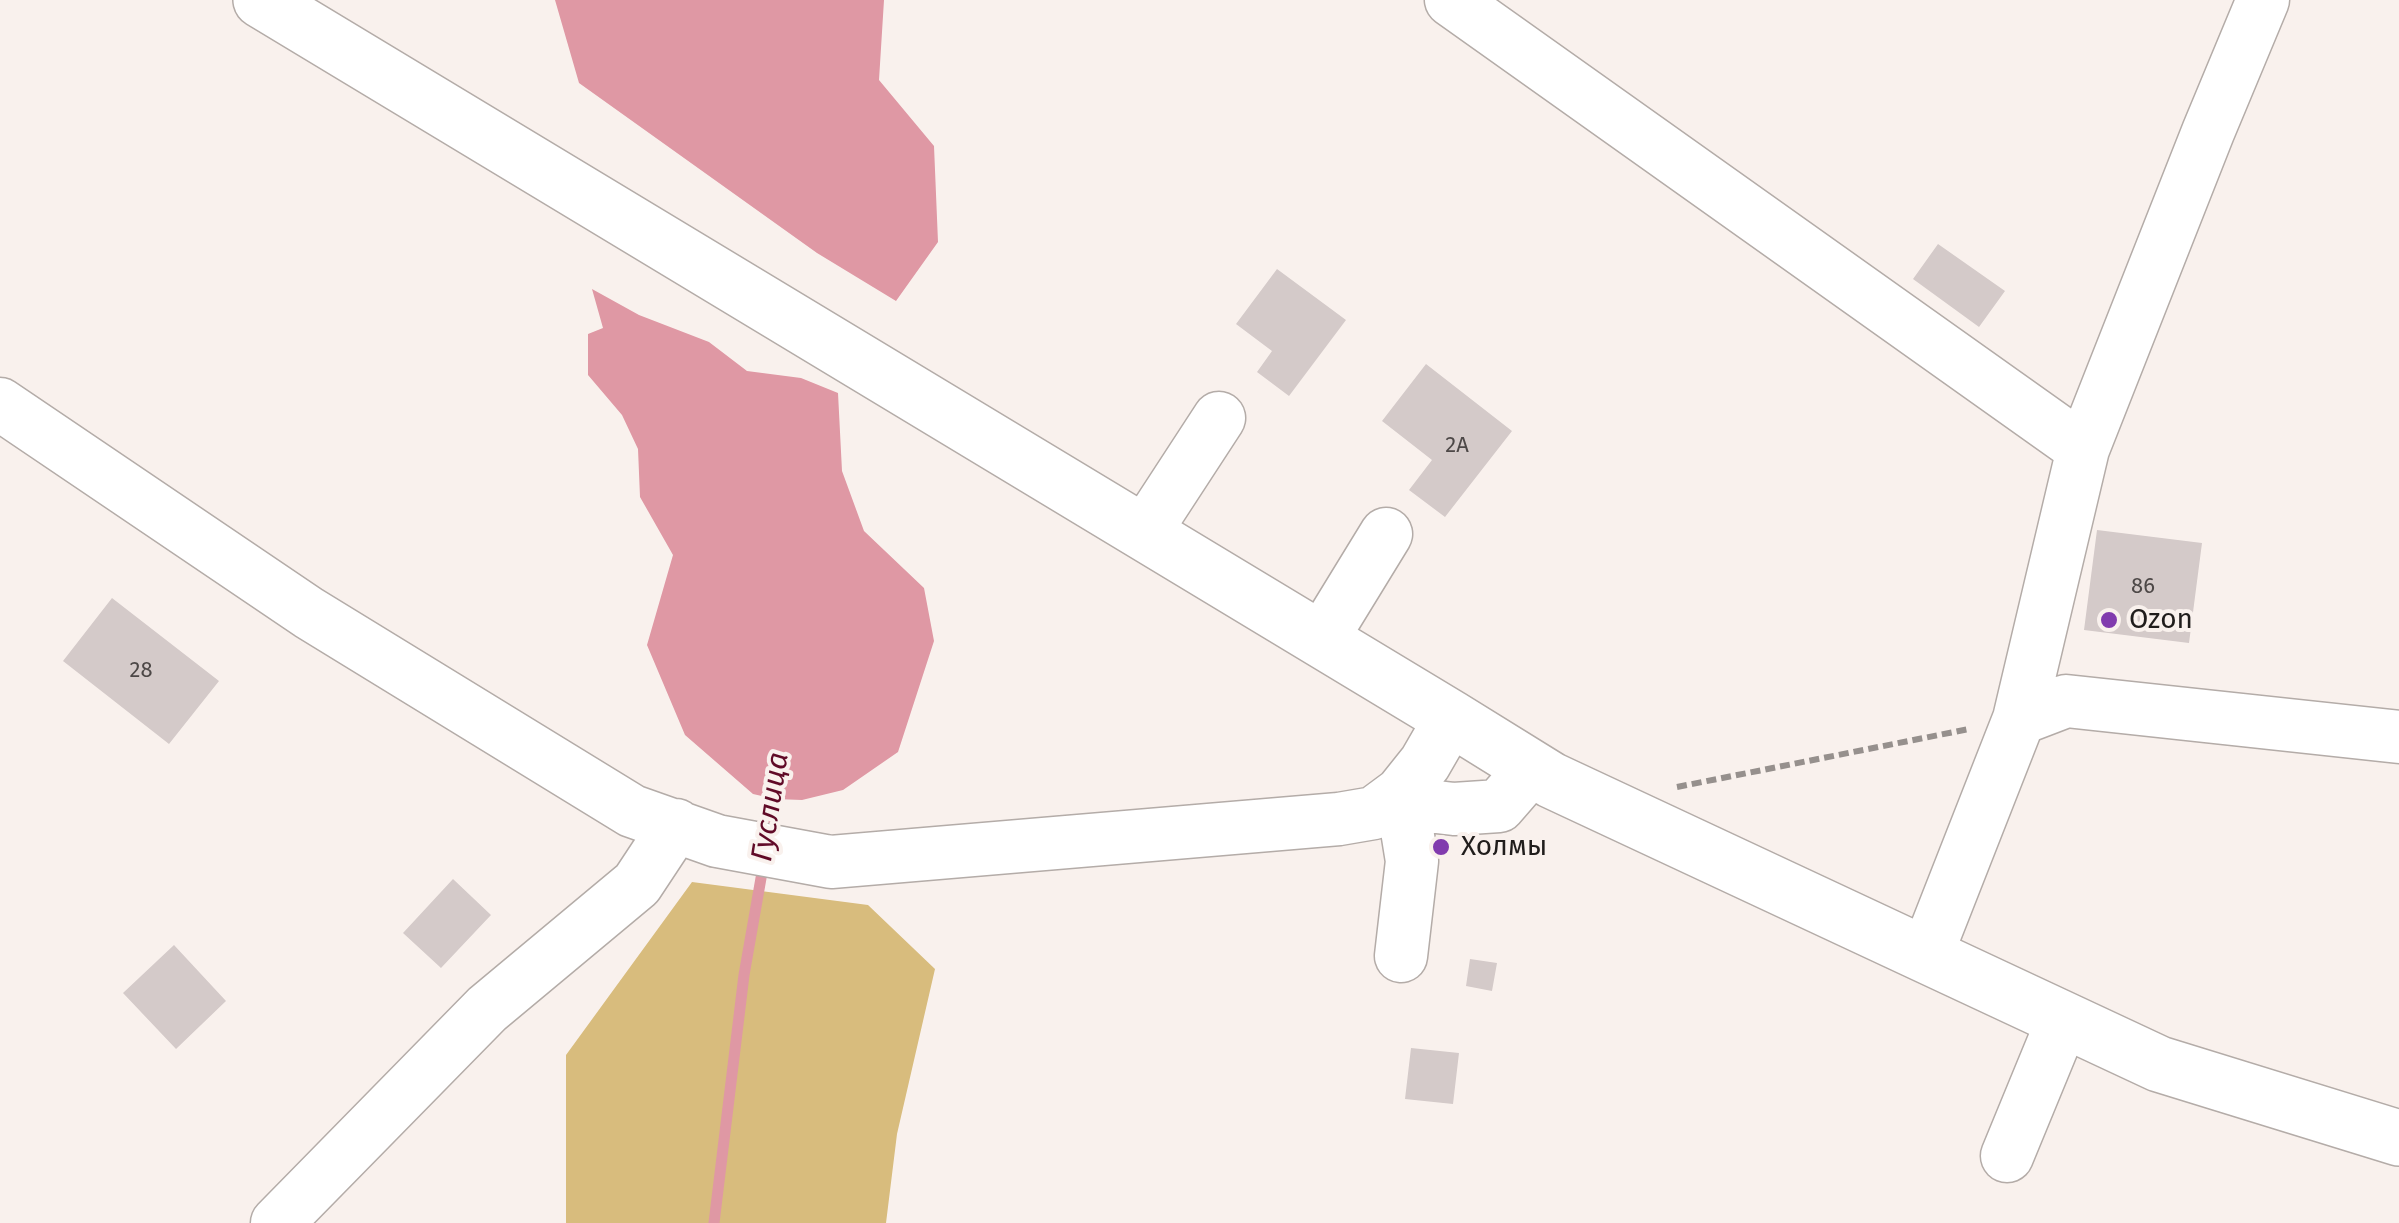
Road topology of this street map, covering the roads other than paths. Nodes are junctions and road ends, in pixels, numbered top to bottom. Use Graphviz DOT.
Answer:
graph roads {
  1 [pos="261,0"];
  2 [pos="1451,0"];
  3 [pos="2263,0"];
  4 [pos="0,404"];
  5 [pos="1219,418"];
  6 [pos="2083,449"];
  7 [pos="1144,533"];
  8 [pos="1386,534"];
  9 [pos="1321,640"];
  10 [pos="1451,718"];
  11 [pos="2019,720"];
  12 [pos="2399,736"];
  13 [pos="1532,768"];
  14 [pos="1401,794"];
  15 [pos="696,833"];
  16 [pos="1401,956"];
  17 [pos="1926,956"];
  18 [pos="2063,1020"];
  19 [pos="2399,1138"];
  20 [pos="2007,1156"];
  21 [pos="277,1223"];
  1 -- 7 [label="main road"];
  2 -- 6 [label="street"];
  3 -- 6 [label="street"];
  4 -- 15 [label="street"];
  5 -- 7 [label="street"];
  6 -- 11 [label="street"];
  7 -- 9 [label="main road"];
  8 -- 9 [label="street"];
  9 -- 10 [label="main road"];
  10 -- 13 [label="main road"];
  10 -- 14 [label="street"];
  11 -- 12 [label="street"];
  11 -- 17 [label="street"];
  13 -- 14 [label="street"];
  13 -- 17 [label="main road"];
  14 -- 15 [label="street"];
  14 -- 16 [label="street"];
  15 -- 21 [label="street"];
  17 -- 18 [label="main road"];
  18 -- 19 [label="main road"];
  18 -- 20 [label="street"];
}
